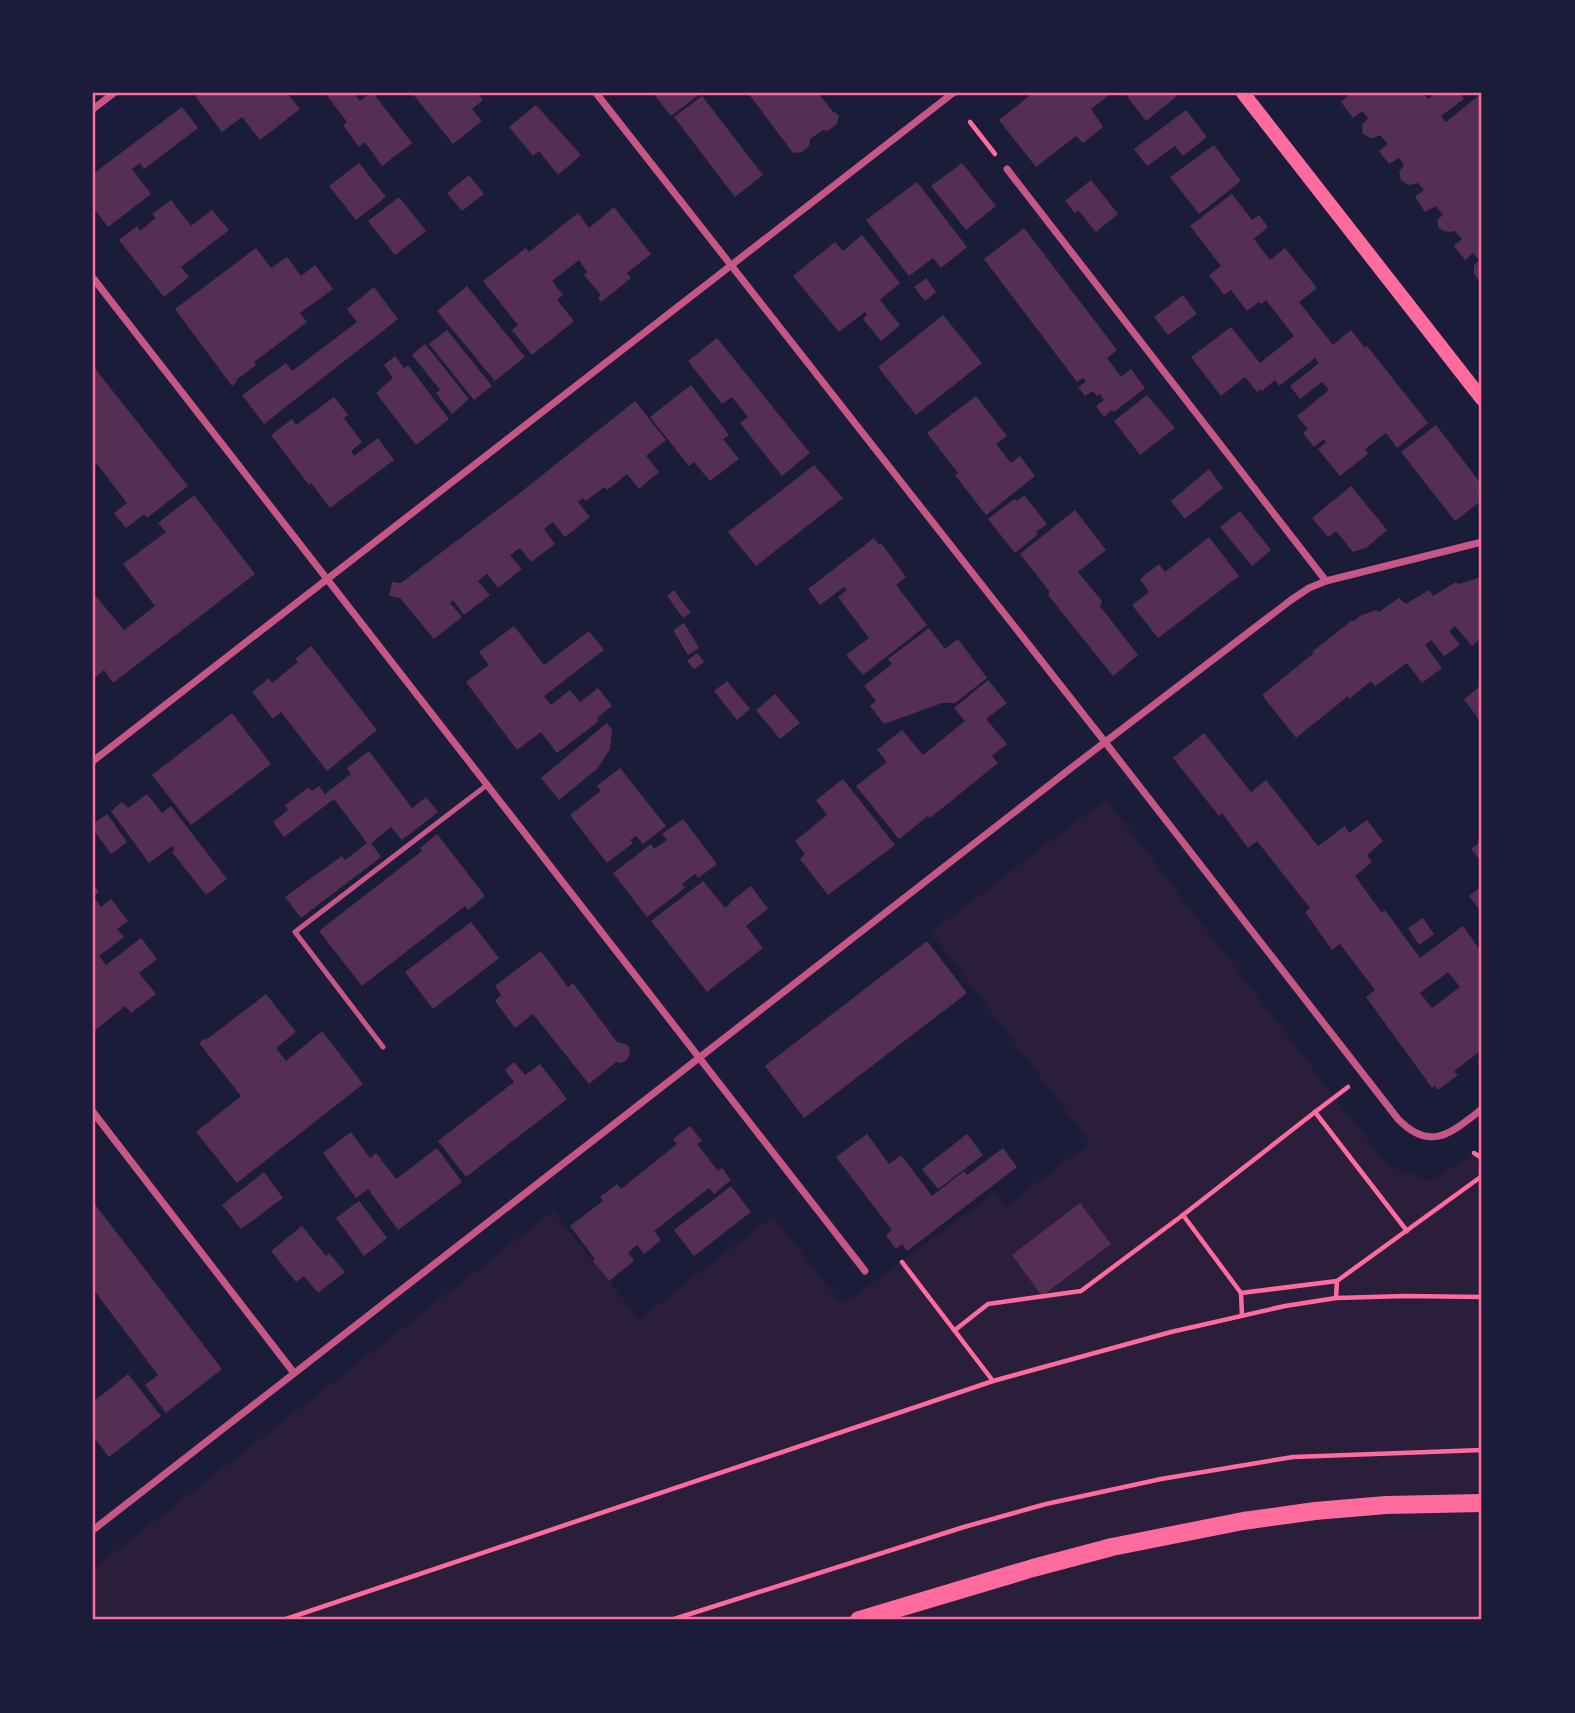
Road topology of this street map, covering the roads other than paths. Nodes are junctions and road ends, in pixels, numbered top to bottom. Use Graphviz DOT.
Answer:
graph roads {
  1 [pos="114,93"];
  2 [pos="596,93"];
  3 [pos="953,93"];
  4 [pos="1242,93"];
  5 [pos="93,109"];
  6 [pos="1007,169"];
  7 [pos="731,265"];
  8 [pos="93,278"];
  9 [pos="1482,399"];
  10 [pos="1482,542"];
  11 [pos="328,580"];
  12 [pos="1326,581"];
  13 [pos="1105,742"];
  14 [pos="93,761"];
  15 [pos="487,785"];
  16 [pos="383,1047"];
  17 [pos="700,1057"];
  18 [pos="1482,1109"];
  19 [pos="93,1112"];
  20 [pos="865,1271"];
  21 [pos="294,1373"];
  22 [pos="1482,1503"];
  23 [pos="93,1530"];
  24 [pos="859,1620"];
  1 -- 5 [label="street"];
  2 -- 7 [label="street"];
  3 -- 7 [label="street"];
  4 -- 9 [label="main road"];
  6 -- 12 [label="street"];
  7 -- 11 [label="street"];
  7 -- 13 [label="street"];
  8 -- 11 [label="street"];
  10 -- 12 [label="street"];
  11 -- 14 [label="street"];
  11 -- 15 [label="street"];
  12 -- 13 [label="street"];
  13 -- 17 [label="street"];
  13 -- 18 [label="street"];
  15 -- 16 [label="lane"];
  15 -- 17 [label="street"];
  17 -- 20 [label="street"];
  17 -- 21 [label="street"];
  19 -- 21 [label="street"];
  21 -- 23 [label="street"];
  22 -- 24 [label="main road"];
}
